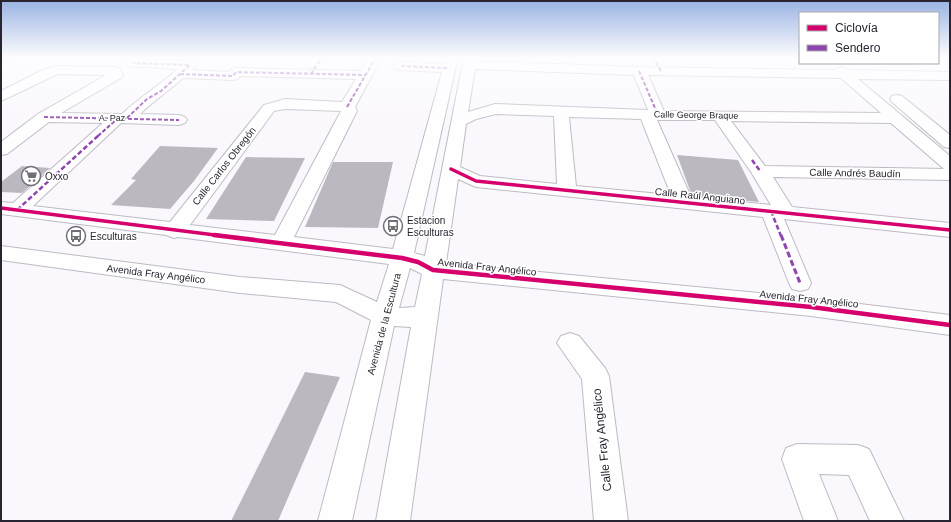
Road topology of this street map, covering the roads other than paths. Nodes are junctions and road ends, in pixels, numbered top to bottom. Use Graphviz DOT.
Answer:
graph roads {
  1 [pos="33,81"];
  2 [pos="105,81"];
  3 [pos="172,81"];
  4 [pos="362,81"];
  5 [pos="446,81"];
  6 [pos="466,81"];
  7 [pos="642,81"];
  8 [pos="862,81"];
  9 [pos="876,81"];
  10 [pos="1,97"];
  11 [pos="463,99"];
  12 [pos="348,107"];
  13 [pos="495,109"];
  14 [pos="561,111"];
  15 [pos="652,115"];
  16 [pos="719,115"];
  17 [pos="44,118"];
  18 [pos="122,118"];
  19 [pos="897,118"];
  20 [pos="922,119"];
  21 [pos="180,120"];
  22 [pos="943,120"];
  23 [pos="459,122"];
  24 [pos="950,143"];
  25 [pos="1,150"];
  26 [pos="756,165"];
  27 [pos="950,165"];
  28 [pos="451,169"];
  29 [pos="950,175"];
  30 [pos="476,181"];
  31 [pos="447,190"];
  32 [pos="567,190"];
  33 [pos="684,203"];
  34 [pos="9,209"];
  35 [pos="778,212"];
  36 [pos="950,230"];
  37 [pos="174,231"];
  38 [pos="280,243"];
  39 [pos="1,254"];
  40 [pos="402,258"];
  41 [pos="433,270"];
  42 [pos="800,283"];
  43 [pos="426,314"];
  44 [pos="385,316"];
  45 [pos="950,324"];
  46 [pos="570,343"];
  47 [pos="335,521"];
  48 [pos="392,521"];
  49 [pos="611,521"];
  50 [pos="821,521"];
  51 [pos="887,521"];
  1 -- 10 [label="street"];
  2 -- 17 [label="street"];
  3 -- 18 [label="street"];
  4 -- 12 [label="street"];
  5 -- 40 [label="street, Avenida de la Escultura"];
  6 -- 11 [label="street"];
  7 -- 15 [label="street"];
  8 -- 19 [label="street"];
  9 -- 20 [label="street"];
  11 -- 13 [label="street, Calle George Braque"];
  11 -- 23 [label="street"];
  12 -- 37 [label="street, Calle Carlos Obregón"];
  12 -- 38 [label="street"];
  13 -- 14 [label="street, Calle George Braque"];
  13 -- 23 [label="street, Calle George Braque"];
  14 -- 15 [label="street, Calle George Braque"];
  14 -- 32 [label="street"];
  15 -- 16 [label="street, Calle George Braque"];
  15 -- 33 [label="street"];
  16 -- 19 [label="street, Calle George Braque"];
  16 -- 26 [label="street"];
  17 -- 18 [label="street, A. Paz"];
  17 -- 25 [label="street"];
  18 -- 21 [label="street, A. Paz"];
  18 -- 34 [label="street"];
  19 -- 27 [label="street"];
  20 -- 22 [label="street"];
  20 -- 24 [label="street"];
  23 -- 28 [label="street"];
  26 -- 29 [label="street, Calle Andrés Baudín"];
  26 -- 35 [label="street"];
  28 -- 30 [label="street, Calle Raúl Anguiano"];
  28 -- 31 [label="street"];
  30 -- 31 [label="street, Calle Raúl Anguiano"];
  30 -- 32 [label="street, Calle Raúl Anguiano"];
  31 -- 41 [label="street"];
  32 -- 33 [label="street, Calle Raúl Anguiano"];
  33 -- 35 [label="street, Calle Raúl Anguiano"];
  34 -- 37 [label="street, Avenida Fray Angélico"];
  35 -- 36 [label="street, Calle Raúl Anguiano"];
  35 -- 42 [label="street"];
  37 -- 38 [label="street, Avenida Fray Angélico"];
  38 -- 40 [label="street, Avenida Fray Angélico"];
  39 -- 44 [label="street, Avenida Fray Angélico"];
  40 -- 41 [label="street, Avenida Fray Angélico"];
  40 -- 44 [label="street, Avenida de la Escultura"];
  41 -- 43 [label="street"];
  41 -- 45 [label="street, Avenida Fray Angélico"];
  43 -- 44 [label="street, Avenida Fray Angélico"];
  43 -- 48 [label="street"];
  44 -- 47 [label="street, Avenida de la Escultura"];
  46 -- 49 [label="street, Calle Fray Angélico"];
  50 -- 51 [label="street"];
}
